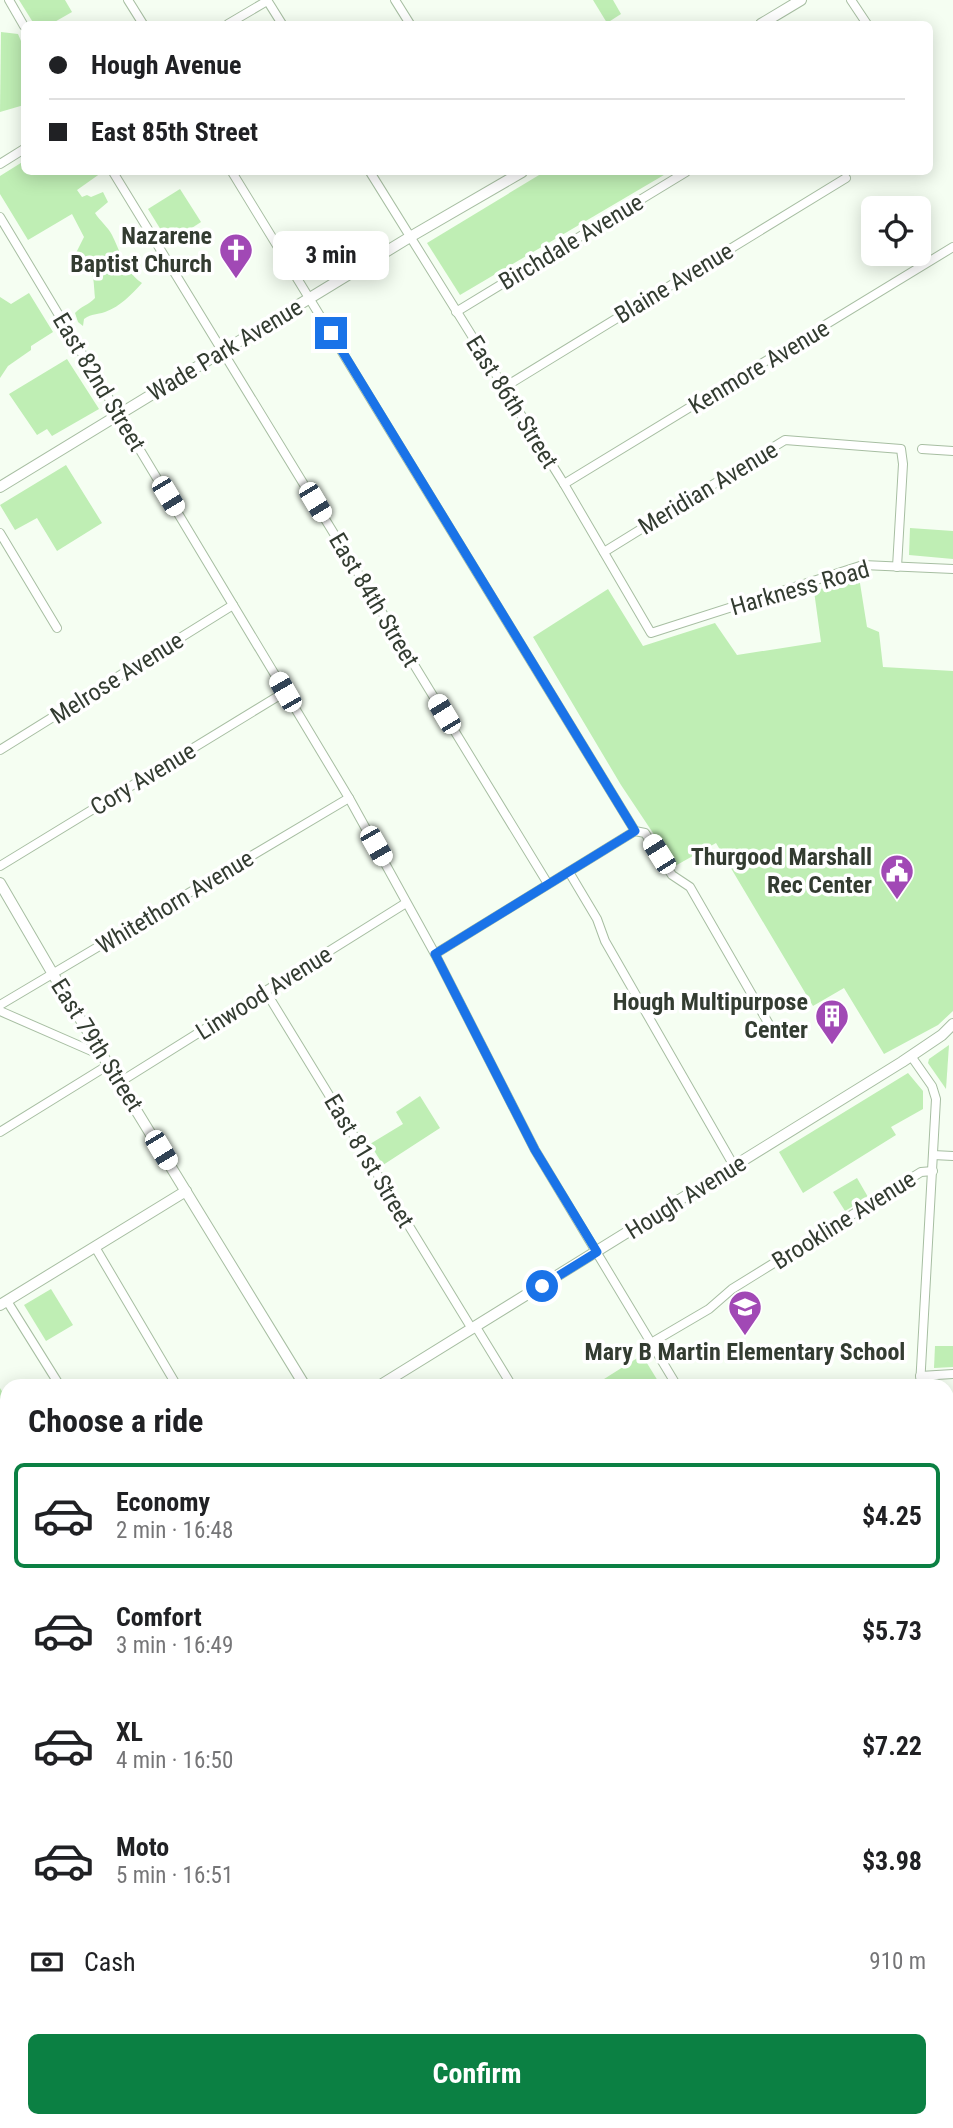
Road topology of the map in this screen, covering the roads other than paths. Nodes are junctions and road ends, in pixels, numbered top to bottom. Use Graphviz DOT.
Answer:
graph roads {
  1 [pos="9,0"];
  2 [pos="128,0"];
  3 [pos="267,0"];
  4 [pos="395,0"];
  5 [pos="801,0"];
  6 [pos="851,0"];
  7 [pos="21,21"];
  8 [pos="141,21"];
  9 [pos="233,21"];
  10 [pos="280,21"];
  11 [pos="408,21"];
  12 [pos="766,21"];
  13 [pos="865,21"];
  14 [pos="21,151"];
  15 [pos="0,164"];
  16 [pos="115,175"];
  17 [pos="234,175"];
  18 [pos="372,175"];
  19 [pos="681,175"];
  20 [pos="504,176"];
  21 [pos="846,178"];
  22 [pos="0,217"];
  23 [pos="410,237"];
  24 [pos="953,247"];
  25 [pos="310,299"];
  26 [pos="456,312"];
  27 [pos="222,351"];
  28 [pos="503,388"];
  29 [pos="119,415"];
  30 [pos="922,449"];
  31 [pos="953,451"];
  32 [pos="564,484"];
  33 [pos="0,487"];
  34 [pos="0,533"];
  35 [pos="604,552"];
  36 [pos="897,567"];
  37 [pos="953,569"];
  38 [pos="233,605"];
  39 [pos="57,628"];
  40 [pos="651,633"];
  41 [pos="285,692"];
  42 [pos="0,750"];
  43 [pos="349,798"];
  44 [pos="635,831"];
  45 [pos="0,866"];
  46 [pos="569,872"];
  47 [pos="0,883"];
  48 [pos="548,884"];
  49 [pos="406,903"];
  50 [pos="435,954"];
  51 [pos="53,974"];
  52 [pos="267,992"];
  53 [pos="0,1006"];
  54 [pos="0,1012"];
  55 [pos="953,1024"];
  56 [pos="774,1033"];
  57 [pos="911,1056"];
  58 [pos="107,1060"];
  59 [pos="120,1082"];
  60 [pos="0,1132"];
  61 [pos="933,1155"];
  62 [pos="953,1156"];
  63 [pos="734,1166"];
  64 [pos="933,1171"];
  65 [pos="186,1191"];
  66 [pos="95,1247"];
  67 [pos="597,1252"];
  68 [pos="4,1303"];
  69 [pos="474,1328"];
  70 [pos="651,1343"];
  71 [pos="953,1374"];
  72 [pos="920,1376"];
  73 [pos="55,1379"];
  74 [pos="173,1379"];
  75 [pos="301,1379"];
  76 [pos="390,1379"];
  77 [pos="507,1379"];
  78 [pos="673,1379"];
  1 -- 7 [label="street"];
  2 -- 8 [label="street"];
  3 -- 9 [label="street"];
  3 -- 10 [label="street"];
  4 -- 11 [label="street"];
  5 -- 12 [label="street"];
  6 -- 13 [label="street"];
  14 -- 15 [label="street"];
  16 -- 27 [label="street, East 84th Street"];
  17 -- 25 [label="street"];
  18 -- 23 [label="street, East 86th Street"];
  19 -- 26 [label="street, Birchdale Avenue"];
  20 -- 23 [label="street, Wade Park Avenue"];
  21 -- 28 [label="street, Blaine Avenue"];
  22 -- 29 [label="street, East 82nd Street"];
  23 -- 25 [label="street, Wade Park Avenue"];
  23 -- 26 [label="street, East 86th Street"];
  24 -- 32 [label="street, Kenmore Avenue"];
  25 -- 27 [label="street, Wade Park Avenue"];
  25 -- 44 [label="street"];
  26 -- 28 [label="street, East 86th Street"];
  27 -- 29 [label="street, Wade Park Avenue"];
  27 -- 48 [label="street, East 84th Street"];
  28 -- 32 [label="street, East 86th Street"];
  29 -- 33 [label="street, Wade Park Avenue"];
  29 -- 38 [label="street, East 82nd Street"];
  30 -- 31 [label="street"];
  32 -- 35 [label="street, East 86th Street"];
  34 -- 39 [label="street"];
  35 -- 36 [label="street, Meridian Avenue"];
  35 -- 40 [label="street, East 86th Street"];
  36 -- 37 [label="street, Harkness Road"];
  36 -- 40 [label="street, Harkness Road"];
  38 -- 41 [label="street, East 82nd Street"];
  38 -- 42 [label="street, Melrose Avenue"];
  41 -- 43 [label="street, East 82nd Street"];
  41 -- 45 [label="street, Cory Avenue"];
  43 -- 49 [label="street, East 82nd Street"];
  43 -- 51 [label="street, Whitethorn Avenue"];
  44 -- 46 [label="street"];
  44 -- 56 [label="street"];
  46 -- 48 [label="street"];
  46 -- 63 [label="street"];
  47 -- 51 [label="street, East 79th Street"];
  48 -- 50 [label="street"];
  49 -- 50 [label="street, East 82nd Street"];
  49 -- 52 [label="street, Linwood Avenue"];
  50 -- 67 [label="street, East 82nd Street"];
  51 -- 53 [label="street, Whitethorn Avenue"];
  51 -- 58 [label="street, East 79th Street"];
  52 -- 59 [label="street, Linwood Avenue"];
  52 -- 69 [label="street, East 81st Street"];
  54 -- 58 [label="street"];
  55 -- 57 [label="street, Hough Avenue"];
  57 -- 61 [label="street"];
  57 -- 63 [label="street, Hough Avenue"];
  58 -- 59 [label="street, East 79th Street"];
  58 -- 60 [label="street"];
  59 -- 65 [label="street, East 79th Street"];
  61 -- 62 [label="street"];
  61 -- 64 [label="street"];
  63 -- 67 [label="street, Hough Avenue"];
  64 -- 70 [label="street, Brookline Avenue"];
  64 -- 72 [label="street"];
  65 -- 66 [label="street"];
  65 -- 75 [label="street, East 79th Street"];
  66 -- 68 [label="street"];
  66 -- 74 [label="street"];
  67 -- 69 [label="street, Hough Avenue"];
  67 -- 70 [label="street, East 82nd Street"];
  68 -- 73 [label="street"];
  69 -- 76 [label="street, Hough Avenue"];
  69 -- 77 [label="street, East 81st Street"];
  70 -- 78 [label="street, East 82nd Street"];
  71 -- 72 [label="street"];
}
